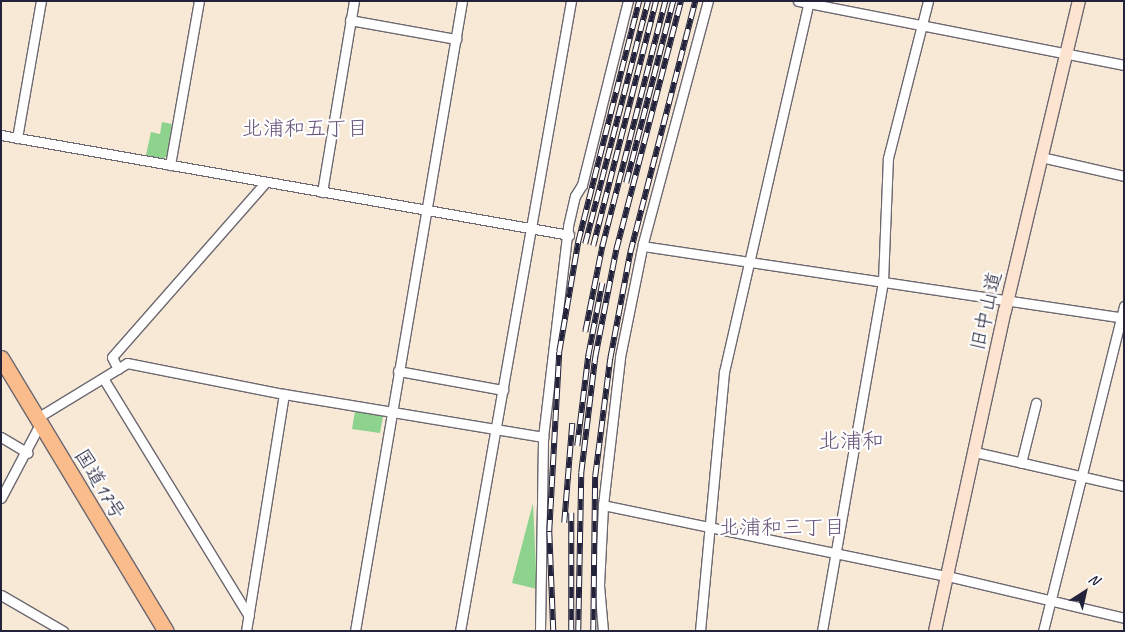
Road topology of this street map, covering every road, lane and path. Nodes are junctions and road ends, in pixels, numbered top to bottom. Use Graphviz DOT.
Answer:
graph roads {
  1 [pos="41,1"];
  2 [pos="199,1"];
  3 [pos="354,1"];
  4 [pos="462,1"];
  5 [pos="571,1"];
  6 [pos="628,1"];
  7 [pos="708,1"];
  8 [pos="798,1"];
  9 [pos="928,1"];
  10 [pos="1079,1"];
  11 [pos="809,2"];
  12 [pos="350,20"];
  13 [pos="922,26"];
  14 [pos="456,39"];
  15 [pos="1066,55"];
  16 [pos="1124,65"];
  17 [pos="1,135"];
  18 [pos="18,138"];
  19 [pos="1041,157"];
  20 [pos="170,165"];
  21 [pos="1124,176"];
  22 [pos="266,182"];
  23 [pos="322,192"];
  24 [pos="426,210"];
  25 [pos="531,229"];
  26 [pos="569,235"];
  27 [pos="643,246"];
  28 [pos="747,263"];
  29 [pos="883,281"];
  30 [pos="1008,302"];
  31 [pos="1124,306"];
  32 [pos="1122,318"];
  33 [pos="1,358"];
  34 [pos="118,369"];
  35 [pos="398,371"];
  36 [pos="103,378"];
  37 [pos="503,390"];
  38 [pos="284,394"];
  39 [pos="1036,403"];
  40 [pos="392,410"];
  41 [pos="38,421"];
  42 [pos="496,429"];
  43 [pos="1,437"];
  44 [pos="543,437"];
  45 [pos="975,452"];
  46 [pos="28,453"];
  47 [pos="1021,463"];
  48 [pos="1079,476"];
  49 [pos="1124,486"];
  50 [pos="1,498"];
  51 [pos="603,505"];
  52 [pos="709,526"];
  53 [pos="834,553"];
  54 [pos="947,576"];
  55 [pos="1,595"];
  56 [pos="1050,601"];
  57 [pos="249,616"];
  58 [pos="1124,618"];
  59 [pos="163,629"];
  60 [pos="63,631"];
  61 [pos="246,631"];
  62 [pos="355,631"];
  63 [pos="460,631"];
  64 [pos="540,631"];
  65 [pos="603,631"];
  66 [pos="700,631"];
  67 [pos="822,631"];
  68 [pos="935,631"];
  69 [pos="1043,631"];
  1 -- 18 [label="street"];
  2 -- 20 [label="street"];
  3 -- 12 [label="street"];
  4 -- 14 [label="street"];
  5 -- 25 [label="street"];
  6 -- 26 [label="street"];
  7 -- 27 [label="street"];
  8 -- 11 [label="street"];
  9 -- 13 [label="street"];
  10 -- 15 [label="main road, 旧中山道"];
  11 -- 13 [label="street"];
  11 -- 28 [label="street"];
  12 -- 14 [label="street"];
  12 -- 23 [label="street"];
  13 -- 15 [label="street"];
  13 -- 29 [label="street"];
  14 -- 24 [label="street"];
  15 -- 16 [label="street"];
  15 -- 19 [label="main road, 旧中山道"];
  17 -- 18 [label="street"];
  18 -- 20 [label="street"];
  19 -- 21 [label="street"];
  19 -- 30 [label="main road, 旧中山道"];
  20 -- 22 [label="street"];
  22 -- 23 [label="street"];
  22 -- 34 [label="street"];
  23 -- 24 [label="street"];
  24 -- 25 [label="street"];
  24 -- 35 [label="street"];
  25 -- 26 [label="street"];
  25 -- 37 [label="street"];
  26 -- 44 [label="street"];
  27 -- 28 [label="street"];
  27 -- 51 [label="street"];
  28 -- 29 [label="street"];
  28 -- 52 [label="street"];
  29 -- 30 [label="street"];
  29 -- 53 [label="street"];
  30 -- 32 [label="street"];
  30 -- 45 [label="main road, 旧中山道"];
  31 -- 32 [label="street"];
  32 -- 48 [label="street"];
  33 -- 41 [label="highway, 国道17号"];
  34 -- 36 [label="street"];
  34 -- 38 [label="street"];
  35 -- 37 [label="street"];
  35 -- 40 [label="street"];
  36 -- 41 [label="street"];
  36 -- 57 [label="street"];
  37 -- 42 [label="street"];
  38 -- 40 [label="street"];
  38 -- 57 [label="street"];
  39 -- 47 [label="street"];
  40 -- 42 [label="street"];
  40 -- 62 [label="street"];
  41 -- 46 [label="street"];
  41 -- 59 [label="highway, 国道17号"];
  42 -- 44 [label="street"];
  42 -- 63 [label="street"];
  43 -- 46 [label="street"];
  44 -- 64 [label="street"];
  45 -- 47 [label="street"];
  45 -- 54 [label="main road, 旧中山道"];
  46 -- 50 [label="street"];
  47 -- 48 [label="street"];
  48 -- 49 [label="street"];
  48 -- 56 [label="street"];
  51 -- 52 [label="street"];
  51 -- 65 [label="street"];
  52 -- 53 [label="street"];
  52 -- 66 [label="street"];
  53 -- 54 [label="street"];
  53 -- 67 [label="street"];
  54 -- 56 [label="street"];
  54 -- 68 [label="main road, 旧中山道"];
  55 -- 60 [label="street"];
  56 -- 58 [label="street"];
  56 -- 69 [label="street"];
  57 -- 61 [label="street"];
}
